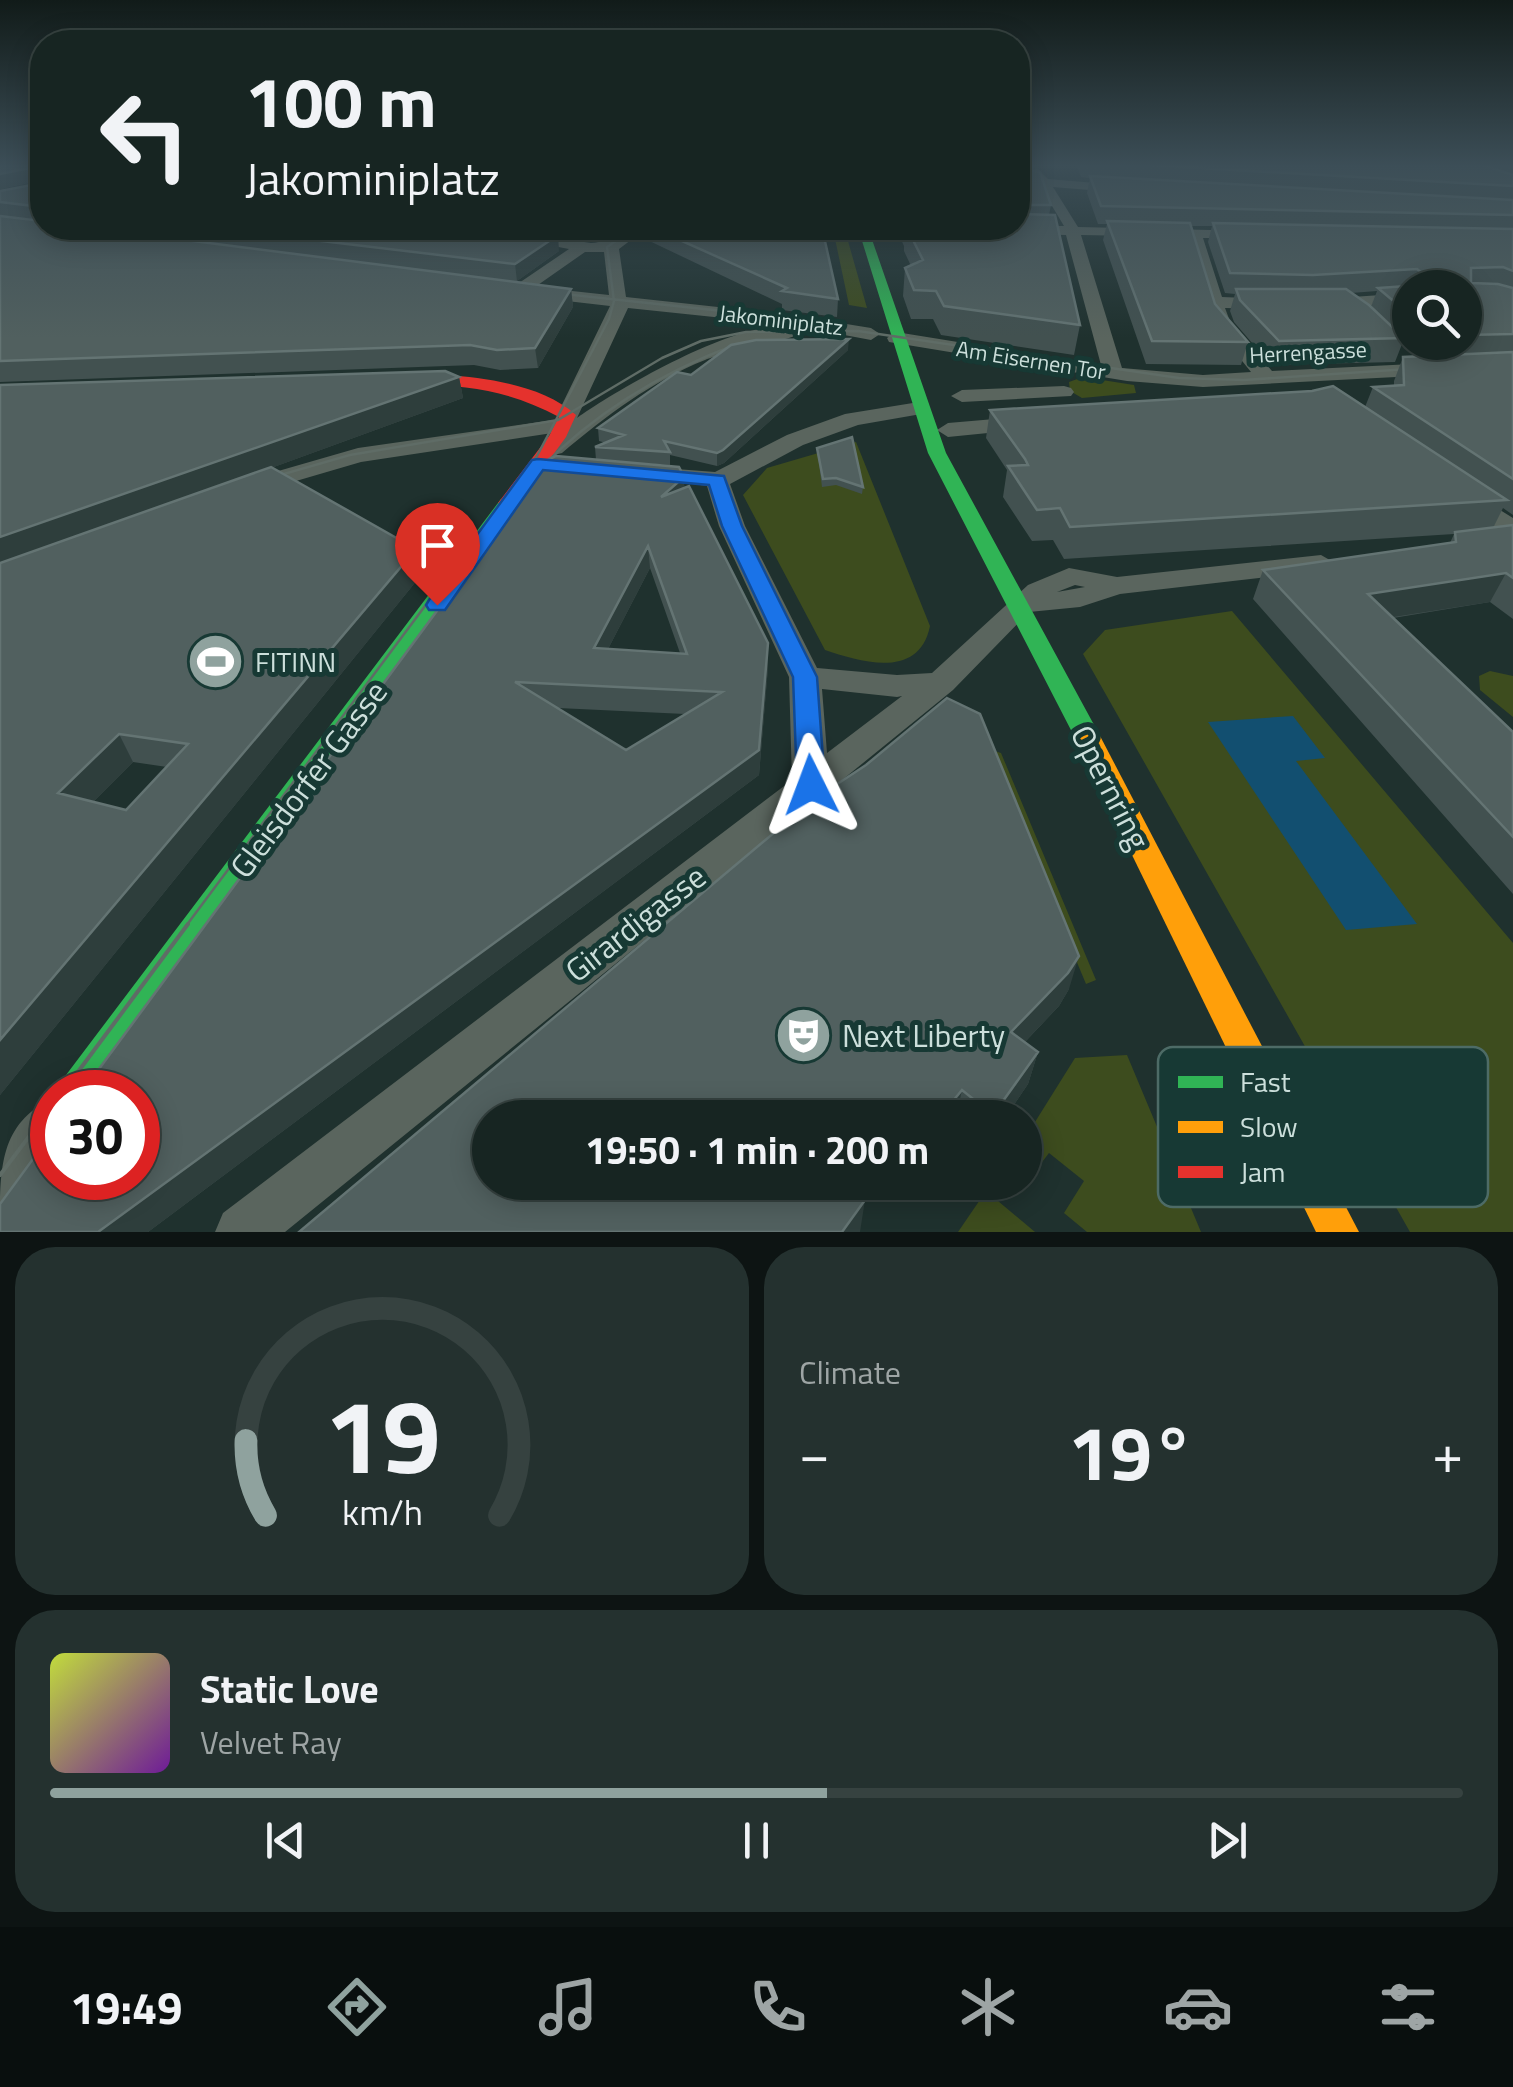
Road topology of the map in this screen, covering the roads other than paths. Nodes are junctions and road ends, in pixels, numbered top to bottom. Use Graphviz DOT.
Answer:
graph roads {
  1 [pos="1068,222"];
  2 [pos="1030,230"];
  3 [pos="1073,231"];
  4 [pos="1197,231"];
  5 [pos="1270,235"];
  6 [pos="540,240"];
  7 [pos="622,240"];
  8 [pos="868,240"];
  9 [pos="612,247"];
  10 [pos="579,249"];
  11 [pos="506,289"];
  12 [pos="527,290"];
  13 [pos="612,290"];
  14 [pos="1392,299"];
  15 [pos="1217,302"];
  16 [pos="1345,302"];
  17 [pos="1370,320"];
  18 [pos="914,347"];
  19 [pos="954,354"];
  20 [pos="1410,360"];
  21 [pos="1513,364"];
  22 [pos="1421,370"];
  23 [pos="1114,373"];
  24 [pos="1166,379"];
  25 [pos="1280,380"];
  26 [pos="378,381"];
  27 [pos="1028,385"];
  28 [pos="1064,386"];
  29 [pos="961,393"];
  30 [pos="534,394"];
  31 [pos="1325,400"];
  32 [pos="919,408"];
  33 [pos="566,420"];
  34 [pos="1051,422"];
  35 [pos="948,430"];
  36 [pos="491,436"];
  37 [pos="538,464"];
  38 [pos="565,465"];
  39 [pos="616,469"];
  40 [pos="1440,479"];
  41 [pos="717,480"];
  42 [pos="215,500"];
  43 [pos="1507,538"];
  44 [pos="1342,560"];
  45 [pos="1020,604"];
  46 [pos="805,677"];
  47 [pos="941,683"];
  48 [pos="811,785"];
  49 [pos="1244,1047"];
  50 [pos="92,1070"];
  51 [pos="30,1154"];
  52 [pos="0,1194"];
  53 [pos="1325,1207"];
  54 [pos="242,1232"];
  55 [pos="1338,1232"];
  1 -- 3 [label="street"];
  2 -- 3 [label="street"];
  3 -- 4 [label="street"];
  3 -- 23 [label="street"];
  4 -- 5 [label="street"];
  4 -- 15 [label="street"];
  6 -- 9 [label="street"];
  7 -- 9 [label="street"];
  8 -- 18 [label="main road, Opernring"];
  9 -- 13 [label="street"];
  10 -- 12 [label="street"];
  11 -- 12 [label="street"];
  12 -- 13 [label="street"];
  12 -- 13 [label="street, Jakominiplatz"];
  13 -- 33 [label="street"];
  13 -- 37 [label="street, Jakominiplatz"];
  14 -- 16 [label="street"];
  15 -- 16 [label="street"];
  15 -- 25 [label="street"];
  16 -- 17 [label="street"];
  18 -- 19 [label="street, Am Eisernen Tor"];
  18 -- 23 [label="street, Am Eisernen Tor"];
  18 -- 27 [label="street, Am Eisernen Tor"];
  18 -- 32 [label="main road, Opernring"];
  20 -- 22 [label="street"];
  21 -- 22 [label="street, Herrengasse"];
  22 -- 25 [label="street, Herrengasse"];
  23 -- 24 [label="street, Am Eisernen Tor"];
  24 -- 25 [label="street, Herrengasse"];
  25 -- 31 [label="street"];
  26 -- 30 [label="main road"];
  27 -- 28 [label="street, Am Eisernen Tor"];
  27 -- 29 [label="street, Am Eisernen Tor"];
  30 -- 33 [label="main road"];
  30 -- 36 [label="street"];
  32 -- 41 [label="street"];
  32 -- 45 [label="main road, Opernring"];
  33 -- 36 [label="street"];
  33 -- 37 [label="main road"];
  34 -- 35 [label="street"];
  36 -- 42 [label="street"];
  37 -- 38 [label="street"];
  37 -- 50 [label="main road, Gleisdorfer Gasse"];
  39 -- 41 [label="street"];
  40 -- 43 [label="street"];
  41 -- 46 [label="street"];
  44 -- 45 [label="street"];
  45 -- 47 [label="street, Girardigasse"];
  45 -- 49 [label="main road, Opernring"];
  46 -- 47 [label="street"];
  46 -- 48 [label="street"];
  47 -- 48 [label="street, Girardigasse"];
  48 -- 54 [label="street, Girardigasse"];
  51 -- 52 [label="street"];
  53 -- 55 [label="main road, Opernring"];
}
